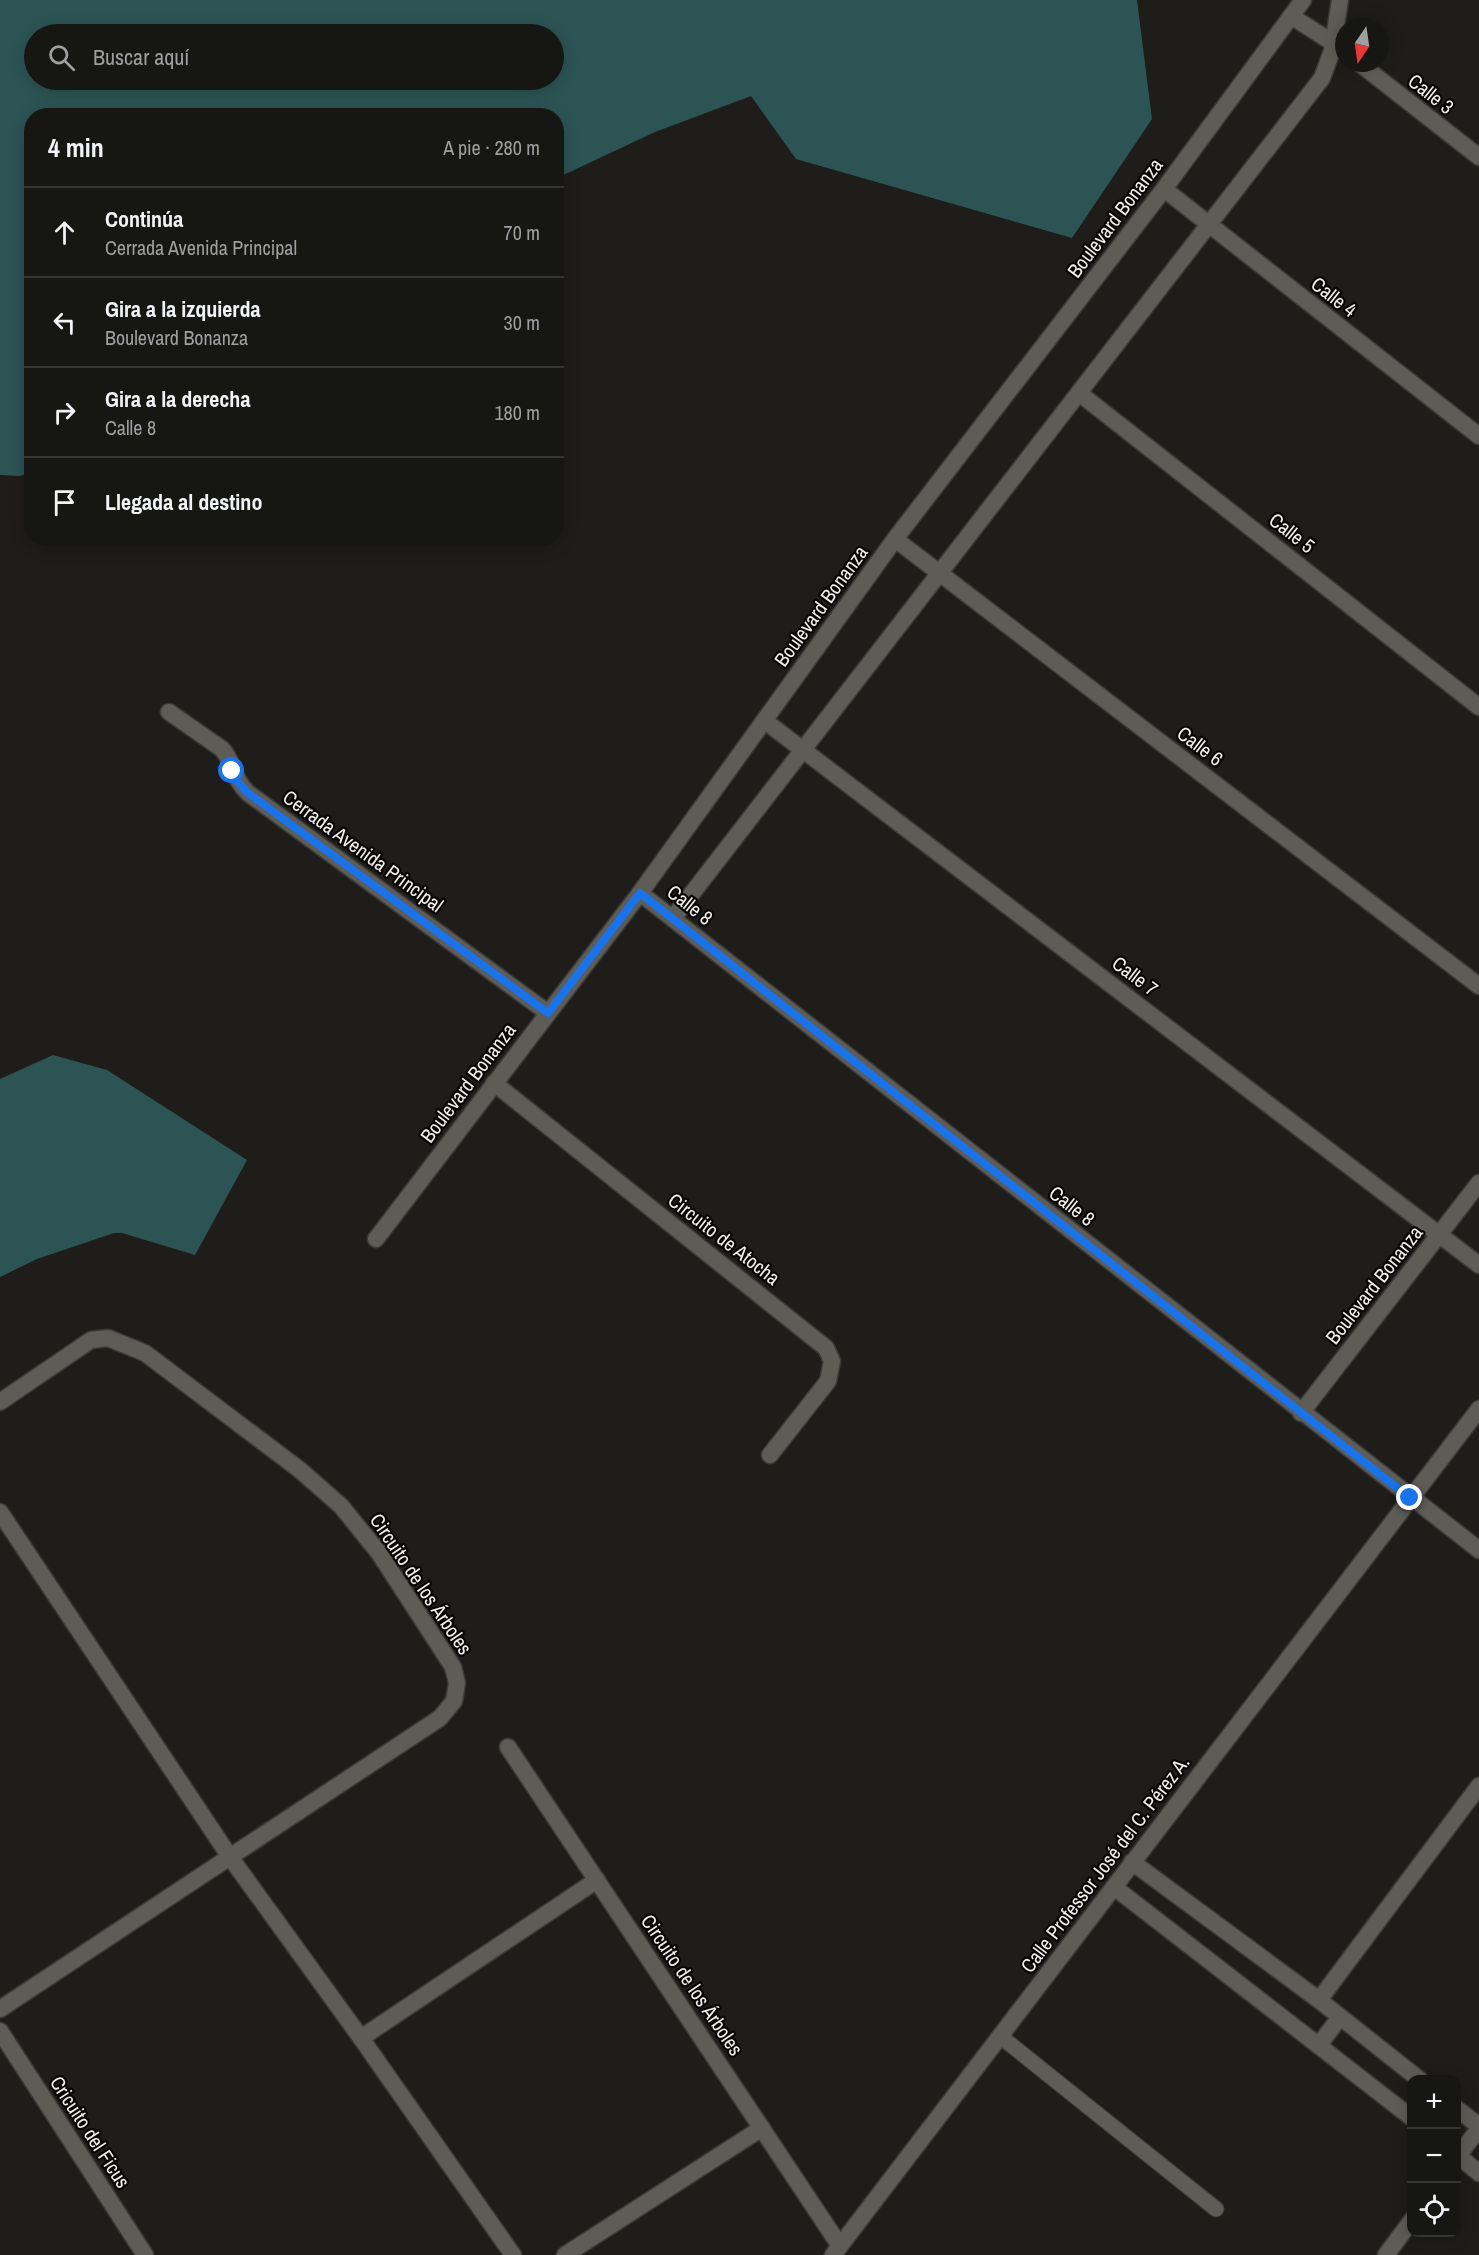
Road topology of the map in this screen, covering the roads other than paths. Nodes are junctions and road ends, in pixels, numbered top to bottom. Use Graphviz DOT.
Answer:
graph roads {
  1 [pos="1303,0"];
  2 [pos="1340,0"];
  3 [pos="1291,16"];
  4 [pos="1340,18"];
  5 [pos="1335,44"];
  6 [pos="1335,54"];
  7 [pos="1370,72"];
  8 [pos="1479,157"];
  9 [pos="1164,189"];
  10 [pos="1209,225"];
  11 [pos="1079,393"];
  12 [pos="1479,436"];
  13 [pos="895,539"];
  14 [pos="940,573"];
  15 [pos="1479,707"];
  16 [pos="169,712"];
  17 [pos="765,721"];
  18 [pos="802,750"];
  19 [pos="640,893"];
  20 [pos="673,918"];
  21 [pos="1479,986"];
  22 [pos="548,1013"];
  23 [pos="494,1083"];
  24 [pos="1479,1183"];
  25 [pos="1439,1235"];
  26 [pos="376,1239"];
  27 [pos="1479,1265"];
  28 [pos="0,1402"];
  29 [pos="1479,1409"];
  30 [pos="1301,1413"];
  31 [pos="770,1455"];
  32 [pos="1410,1498"];
  33 [pos="0,1512"];
  34 [pos="1479,1550"];
  35 [pos="508,1748"];
  36 [pos="1479,1786"];
  37 [pos="230,1857"];
  38 [pos="1132,1862"];
  39 [pos="597,1880"];
  40 [pos="1114,1887"];
  41 [pos="1319,2000"];
  42 [pos="0,2009"];
  43 [pos="1340,2017"];
  44 [pos="0,2031"];
  45 [pos="1000,2036"];
  46 [pos="362,2038"];
  47 [pos="1319,2045"];
  48 [pos="1415,2075"];
  49 [pos="1461,2112"];
  50 [pos="1407,2114"];
  51 [pos="1479,2127"];
  52 [pos="762,2128"];
  53 [pos="1461,2151"];
  54 [pos="1461,2159"];
  55 [pos="1479,2173"];
  56 [pos="1216,2209"];
  57 [pos="1407,2227"];
  58 [pos="836,2251"];
  59 [pos="145,2255"];
  60 [pos="513,2255"];
  61 [pos="565,2255"];
  62 [pos="1386,2255"];
  1 -- 3 [label="street, Boulevard Bonanza"];
  2 -- 4 [label="street"];
  3 -- 5 [label="street"];
  3 -- 9 [label="street, Boulevard Bonanza"];
  6 -- 10 [label="street"];
  7 -- 8 [label="street, Calle 3"];
  9 -- 10 [label="street, Calle 4"];
  9 -- 13 [label="street, Boulevard Bonanza"];
  10 -- 11 [label="street"];
  10 -- 12 [label="street, Calle 4"];
  11 -- 14 [label="street"];
  11 -- 15 [label="street, Calle 5"];
  13 -- 14 [label="street, Calle 6"];
  13 -- 17 [label="street, Boulevard Bonanza"];
  14 -- 18 [label="street"];
  14 -- 21 [label="street, Calle 6"];
  16 -- 22 [label="street, Cerrada Avenida Principal"];
  17 -- 18 [label="street, Calle 7"];
  17 -- 19 [label="street, Boulevard Bonanza"];
  18 -- 20 [label="street"];
  18 -- 25 [label="street, Calle 7"];
  19 -- 20 [label="street, Calle 8"];
  19 -- 22 [label="street, Boulevard Bonanza"];
  20 -- 30 [label="street, Calle 8"];
  22 -- 23 [label="street, Boulevard Bonanza"];
  23 -- 26 [label="street, Boulevard Bonanza"];
  23 -- 31 [label="street, Circuito de Atocha"];
  24 -- 25 [label="street, Boulevard Bonanza"];
  25 -- 27 [label="street, Calle 7"];
  25 -- 30 [label="street, Boulevard Bonanza"];
  28 -- 37 [label="street, Circuito de los Árboles"];
  29 -- 32 [label="street"];
  30 -- 32 [label="street, Calle 8"];
  32 -- 34 [label="street, Calle 8"];
  32 -- 38 [label="street, Calle Professor José del C. Pérez A."];
  33 -- 37 [label="street"];
  35 -- 39 [label="street, Circuito de los Árboles"];
  36 -- 41 [label="street"];
  37 -- 42 [label="street, Circuito de los Árboles"];
  37 -- 46 [label="street"];
  38 -- 40 [label="street, Calle Professor José del C. Pérez A."];
  38 -- 41 [label="street"];
  39 -- 46 [label="street"];
  39 -- 52 [label="street, Circuito de los Árboles"];
  40 -- 45 [label="street, Calle Professor José del C. Pérez A."];
  40 -- 47 [label="street"];
  41 -- 43 [label="street"];
  43 -- 47 [label="street"];
  43 -- 48 [label="street"];
  44 -- 59 [label="street, Cricuito del Ficus"];
  45 -- 56 [label="lane"];
  45 -- 58 [label="street, Calle Professor José del C. Pérez A."];
  46 -- 60 [label="street"];
  47 -- 50 [label="street"];
  49 -- 51 [label="street"];
  51 -- 53 [label="street"];
  52 -- 58 [label="street, Circuito de los Árboles"];
  52 -- 61 [label="street"];
  54 -- 55 [label="street"];
  57 -- 62 [label="street"];
}
